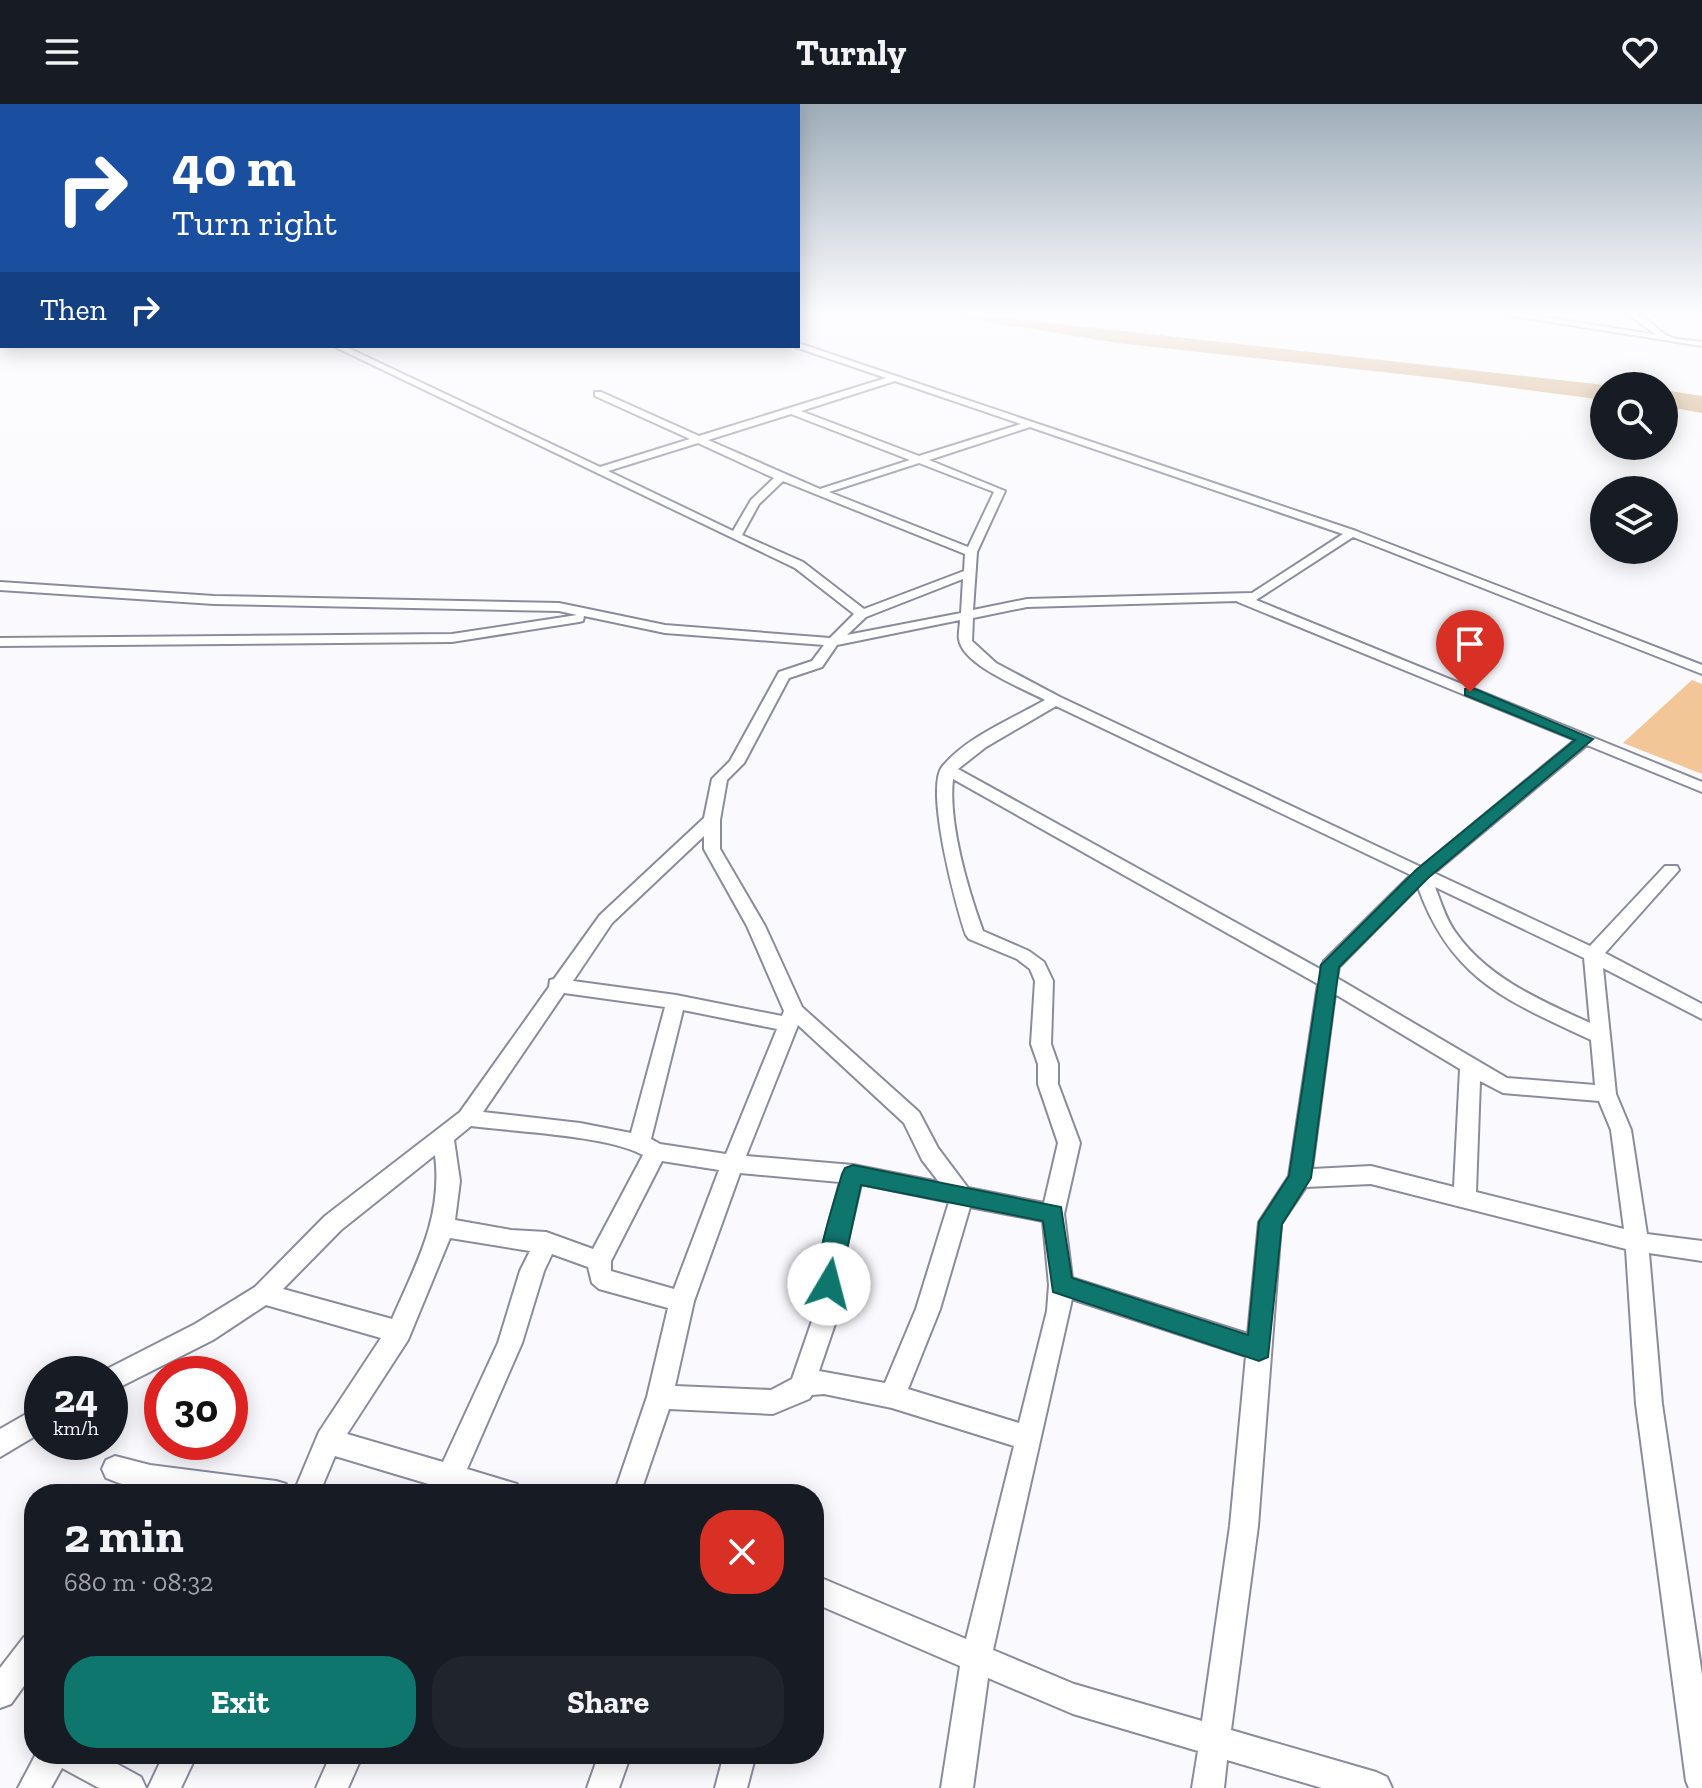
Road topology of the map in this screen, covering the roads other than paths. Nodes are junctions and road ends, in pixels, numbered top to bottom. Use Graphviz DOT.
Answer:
graph roads {
  1 [pos="435,393"];
  2 [pos="850,393"];
  3 [pos="932,393"];
  4 [pos="598,394"];
  5 [pos="793,411"];
  6 [pos="1026,425"];
  7 [pos="697,440"];
  8 [pos="920,462"];
  9 [pos="599,471"];
  10 [pos="781,477"];
  11 [pos="820,492"];
  12 [pos="1352,533"];
  13 [pos="736,536"];
  14 [pos="971,552"];
  15 [pos="969,573"];
  16 [pos="0,586"];
  17 [pos="1241,599"];
  18 [pos="965,613"];
  19 [pos="862,614"];
  20 [pos="621,620"];
  21 [pos="0,642"];
  22 [pos="833,642"];
  23 [pos="1702,670"];
  24 [pos="1055,700"];
  25 [pos="1585,739"];
  26 [pos="948,770"];
  27 [pos="1702,787"];
  28 [pos="712,820"];
  29 [pos="1671,870"];
  30 [pos="1422,874"];
  31 [pos="1593,955"];
  32 [pos="1330,982"];
  33 [pos="557,985"];
  34 [pos="676,1002"];
  35 [pos="1702,1012"];
  36 [pos="790,1018"];
  37 [pos="1598,1035"];
  38 [pos="1470,1068"];
  39 [pos="1606,1094"];
  40 [pos="467,1118"];
  41 [pos="443,1140"];
  42 [pos="648,1147"];
  43 [pos="733,1164"];
  44 [pos="853,1174"];
  45 [pos="1300,1178"];
  46 [pos="1465,1196"];
  47 [pos="962,1197"];
  48 [pos="1053,1214"];
  49 [pos="443,1227"];
  50 [pos="546,1242"];
  51 [pos="1637,1242"];
  52 [pos="1702,1251"];
  53 [pos="599,1261"];
  54 [pos="1061,1285"];
  55 [pos="263,1294"];
  56 [pos="682,1301"];
  57 [pos="399,1332"];
  58 [pos="1259,1349"];
  59 [pos="128,1371"];
  60 [pos="800,1391"];
  61 [pos="892,1396"];
  62 [pos="660,1397"];
  63 [pos="24,1429"];
  64 [pos="1027,1438"];
  65 [pos="328,1441"];
  66 [pos="0,1444"];
  67 [pos="115,1469"];
  68 [pos="141,1484"];
  69 [pos="310,1484"];
  70 [pos="442,1484"];
  71 [pos="445,1484"];
  72 [pos="630,1484"];
  73 [pos="824,1593"];
  74 [pos="976,1660"];
  75 [pos="24,1661"];
  76 [pos="0,1693"];
  77 [pos="1214,1743"];
  78 [pos="47,1764"];
  79 [pos="86,1764"];
  80 [pos="176,1764"];
  81 [pos="343,1764"];
  82 [pos="611,1764"];
  83 [pos="737,1764"];
  84 [pos="1702,1781"];
  85 [pos="34,1788"];
  86 [pos="130,1788"];
  87 [pos="164,1788"];
  88 [pos="332,1788"];
  89 [pos="603,1788"];
  90 [pos="731,1788"];
  91 [pos="957,1788"];
  92 [pos="1208,1788"];
  93 [pos="1376,1788"];
  1 -- 9 [label="street"];
  2 -- 5 [label="street"];
  3 -- 6 [label="street"];
  4 -- 7 [label="street"];
  5 -- 7 [label="street"];
  5 -- 8 [label="street"];
  6 -- 8 [label="street"];
  6 -- 12 [label="street"];
  7 -- 9 [label="street"];
  7 -- 10 [label="street"];
  8 -- 11 [label="street"];
  8 -- 14 [label="street"];
  9 -- 13 [label="street"];
  10 -- 11 [label="street"];
  10 -- 13 [label="street"];
  11 -- 14 [label="street"];
  12 -- 17 [label="street"];
  12 -- 23 [label="street"];
  13 -- 19 [label="street"];
  14 -- 15 [label="street"];
  15 -- 18 [label="street"];
  15 -- 19 [label="street"];
  16 -- 20 [label="street"];
  17 -- 18 [label="street"];
  17 -- 25 [label="street"];
  18 -- 22 [label="street"];
  18 -- 24 [label="street"];
  19 -- 22 [label="street"];
  20 -- 21 [label="street"];
  20 -- 22 [label="street"];
  22 -- 28 [label="street"];
  24 -- 26 [label="street"];
  24 -- 30 [label="street"];
  25 -- 27 [label="street"];
  25 -- 30 [label="street"];
  26 -- 32 [label="street"];
  26 -- 48 [label="street"];
  28 -- 33 [label="street"];
  28 -- 36 [label="street"];
  29 -- 31 [label="street"];
  30 -- 31 [label="street"];
  30 -- 32 [label="street"];
  30 -- 37 [label="street"];
  31 -- 35 [label="street"];
  31 -- 37 [label="street"];
  32 -- 38 [label="street"];
  32 -- 45 [label="street"];
  33 -- 34 [label="street"];
  33 -- 40 [label="street"];
  34 -- 36 [label="street"];
  34 -- 42 [label="street"];
  36 -- 43 [label="street"];
  36 -- 47 [label="street"];
  37 -- 39 [label="street"];
  38 -- 39 [label="street"];
  38 -- 46 [label="street"];
  39 -- 51 [label="street"];
  40 -- 41 [label="street"];
  40 -- 42 [label="street"];
  41 -- 49 [label="street"];
  41 -- 55 [label="street"];
  42 -- 43 [label="street"];
  42 -- 53 [label="street"];
  43 -- 44 [label="street"];
  43 -- 56 [label="street"];
  44 -- 47 [label="street"];
  44 -- 60 [label="street"];
  45 -- 46 [label="street"];
  45 -- 58 [label="street"];
  46 -- 51 [label="street"];
  47 -- 48 [label="street"];
  47 -- 61 [label="street"];
  48 -- 54 [label="street"];
  49 -- 50 [label="street"];
  49 -- 57 [label="street"];
  50 -- 53 [label="street"];
  50 -- 71 [label="street"];
  51 -- 52 [label="street"];
  51 -- 84 [label="street"];
  53 -- 56 [label="street"];
  54 -- 58 [label="street"];
  54 -- 64 [label="street"];
  55 -- 57 [label="street"];
  55 -- 59 [label="street"];
  56 -- 62 [label="street"];
  57 -- 65 [label="street"];
  58 -- 77 [label="street"];
  60 -- 61 [label="street"];
  60 -- 62 [label="street"];
  61 -- 64 [label="street"];
  62 -- 72 [label="street"];
  63 -- 66 [label="street"];
  64 -- 74 [label="street"];
  65 -- 69 [label="street"];
  65 -- 70 [label="street"];
  67 -- 68 [label="street"];
  73 -- 74 [label="street"];
  74 -- 77 [label="street"];
  74 -- 91 [label="street"];
  75 -- 76 [label="street"];
  77 -- 92 [label="street"];
  77 -- 93 [label="street"];
  78 -- 85 [label="street"];
  79 -- 86 [label="street"];
  80 -- 87 [label="street"];
  81 -- 88 [label="street"];
  82 -- 89 [label="street"];
  83 -- 90 [label="street"];
}
